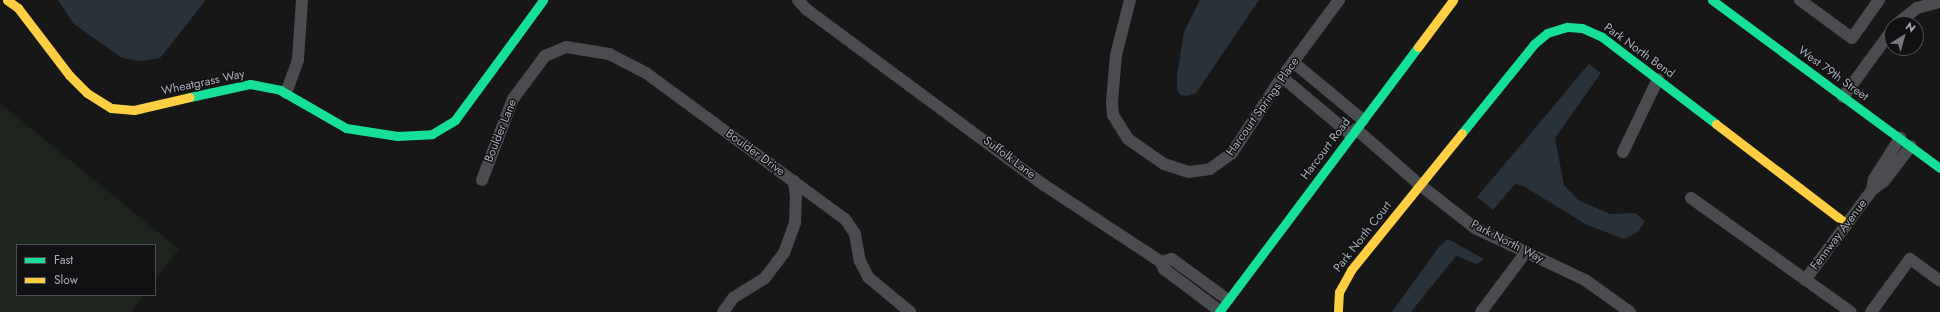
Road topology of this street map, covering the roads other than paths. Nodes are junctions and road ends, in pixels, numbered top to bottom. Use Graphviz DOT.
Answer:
graph roads {
  1 [pos="7,0"];
  2 [pos="302,0"];
  3 [pos="543,0"];
  4 [pos="798,0"];
  5 [pos="1130,0"];
  6 [pos="1339,0"];
  7 [pos="1453,0"];
  8 [pos="1712,0"];
  9 [pos="1800,0"];
  10 [pos="1879,0"];
  11 [pos="1940,2"];
  12 [pos="1907,16"];
  13 [pos="1884,41"];
  14 [pos="557,49"];
  15 [pos="1293,62"];
  16 [pos="1282,77"];
  17 [pos="1658,79"];
  18 [pos="286,93"];
  19 [pos="1843,97"];
  20 [pos="1357,128"];
  21 [pos="1900,138"];
  22 [pos="1911,146"];
  23 [pos="1623,152"];
  24 [pos="1940,168"];
  25 [pos="482,180"];
  26 [pos="794,181"];
  27 [pos="1420,185"];
  28 [pos="1872,190"];
  29 [pos="1690,198"];
  30 [pos="1847,224"];
  31 [pos="1526,252"];
  32 [pos="1161,262"];
  33 [pos="1806,280"];
  34 [pos="1940,281"];
  35 [pos="1228,300"];
  36 [pos="1338,310"];
  37 [pos="723,312"];
  38 [pos="910,312"];
  39 [pos="1219,312"];
  40 [pos="1481,312"];
  41 [pos="1630,312"];
  42 [pos="1851,312"];
  43 [pos="1871,312"];
  1 -- 18 [label="street, Wheatgrass Way"];
  2 -- 18 [label="street"];
  3 -- 18 [label="street, Wheatgrass Way"];
  4 -- 32 [label="street, Suffolk Lane"];
  5 -- 16 [label="street, Harcourt Springs Place"];
  6 -- 15 [label="street, Harcourt Springs Place"];
  7 -- 20 [label="street, Harcourt Road"];
  8 -- 19 [label="street, West 79th Street"];
  9 -- 10 [label="street"];
  11 -- 12 [label="street"];
  13 -- 19 [label="street"];
  14 -- 25 [label="street, Boulder Lane"];
  14 -- 26 [label="street, Boulder Drive"];
  15 -- 16 [label="street, Harcourt Springs Place"];
  15 -- 20 [label="street"];
  16 -- 20 [label="street"];
  17 -- 23 [label="street"];
  17 -- 27 [label="street, Park North Bend"];
  17 -- 30 [label="street, Park North Bend"];
  19 -- 21 [label="street, West 79th Street"];
  20 -- 27 [label="street, Park North Way"];
  20 -- 35 [label="street, Harcourt Road"];
  21 -- 22 [label="street, West 79th Street"];
  21 -- 28 [label="street, Fennway Avenue"];
  22 -- 24 [label="street, West 79th Street"];
  22 -- 28 [label="street, Fennway Avenue"];
  26 -- 37 [label="street"];
  26 -- 38 [label="street, Boulder Drive"];
  27 -- 31 [label="street, Park North Way"];
  27 -- 36 [label="street, Park North Court"];
  28 -- 30 [label="street, Fennway Avenue"];
  29 -- 33 [label="street"];
  30 -- 33 [label="street, Fennway Avenue"];
  31 -- 40 [label="street"];
  31 -- 41 [label="street, Park North Way"];
  32 -- 35 [label="street, Suffolk Lane"];
  32 -- 39 [label="street"];
  33 -- 42 [label="street"];
  34 -- 43 [label="street"];
  35 -- 39 [label="street, Harcourt Road"];
}
